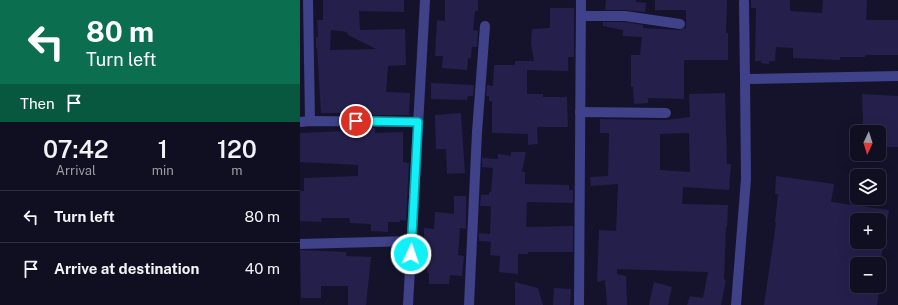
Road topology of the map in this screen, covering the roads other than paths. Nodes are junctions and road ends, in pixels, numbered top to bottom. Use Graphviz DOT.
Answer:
graph roads {
  1 [pos="308,0"];
  2 [pos="425,0"];
  3 [pos="581,0"];
  4 [pos="744,2"];
  5 [pos="581,16"];
  6 [pos="680,24"];
  7 [pos="485,26"];
  8 [pos="898,76"];
  9 [pos="744,79"];
  10 [pos="580,112"];
  11 [pos="666,113"];
  12 [pos="305,122"];
  13 [pos="418,122"];
  14 [pos="412,241"];
  15 [pos="300,244"];
  16 [pos="408,305"];
  17 [pos="469,305"];
  18 [pos="579,305"];
  19 [pos="736,305"];
  1 -- 12 [label="street"];
  2 -- 13 [label="street"];
  3 -- 5 [label="street"];
  4 -- 9 [label="street"];
  5 -- 6 [label="street"];
  5 -- 10 [label="street"];
  7 -- 17 [label="street"];
  8 -- 9 [label="street"];
  9 -- 19 [label="street"];
  10 -- 11 [label="street"];
  10 -- 18 [label="street"];
  12 -- 13 [label="street"];
  13 -- 14 [label="street"];
  14 -- 15 [label="street"];
  14 -- 16 [label="street"];
}
